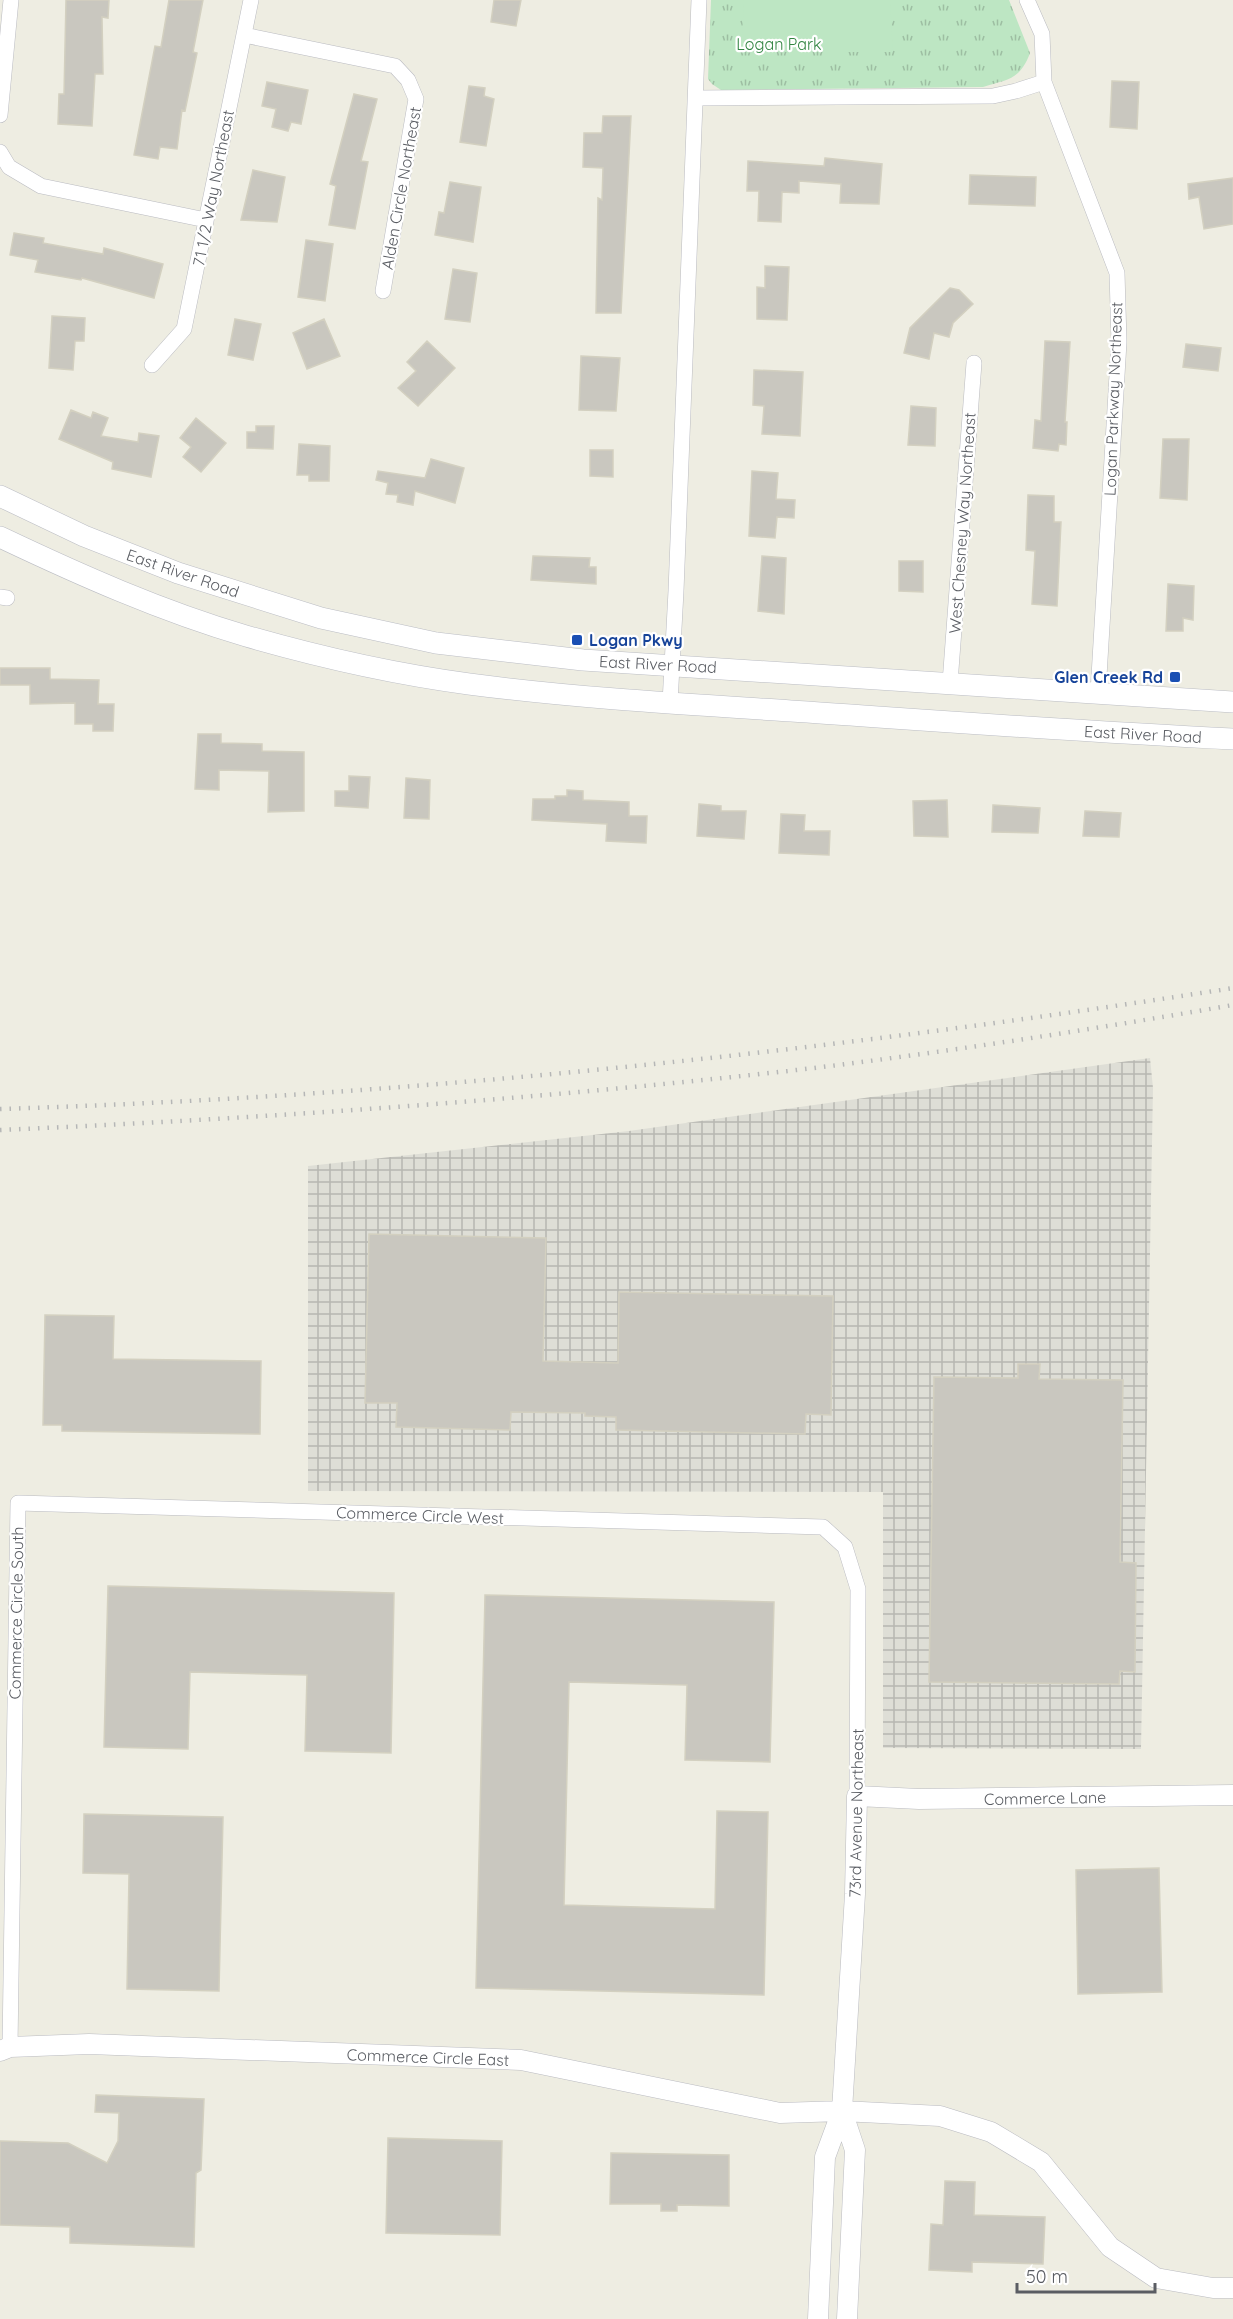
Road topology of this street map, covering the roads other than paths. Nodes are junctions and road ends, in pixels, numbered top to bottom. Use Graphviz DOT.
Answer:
graph roads {
  1 [pos="11,0"];
  2 [pos="251,0"];
  3 [pos="699,0"];
  4 [pos="1027,0"];
  5 [pos="244,35"];
  6 [pos="1044,82"];
  7 [pos="696,98"];
  8 [pos="0,115"];
  9 [pos="0,152"];
  10 [pos="206,220"];
  11 [pos="383,291"];
  12 [pos="1119,351"];
  13 [pos="974,363"];
  14 [pos="152,365"];
  15 [pos="0,496"];
  16 [pos="0,537"];
  17 [pos="672,665"];
  18 [pos="950,684"];
  19 [pos="1098,687"];
  20 [pos="1233,702"];
  21 [pos="670,703"];
  22 [pos="1233,739"];
  23 [pos="18,1503"];
  24 [pos="823,1527"];
  25 [pos="857,1796"];
  26 [pos="1233,1796"];
  27 [pos="5,2049"];
  28 [pos="842,2111"];
  29 [pos="1233,2288"];
  30 [pos="818,2319"];
  31 [pos="847,2319"];
  1 -- 8 [label="street"];
  2 -- 5 [label="street, 71 1/2 Way Northeast"];
  3 -- 7 [label="street"];
  4 -- 6 [label="street, Logan Parkway Northeast"];
  5 -- 10 [label="street, 71 1/2 Way Northeast"];
  5 -- 11 [label="street, Alden Circle Northeast"];
  6 -- 7 [label="street"];
  6 -- 19 [label="street, Logan Parkway Northeast"];
  7 -- 17 [label="street"];
  9 -- 10 [label="street"];
  10 -- 14 [label="street, 71 1/2 Way Northeast"];
  12 -- 19 [label="street"];
  13 -- 18 [label="street, West Chesney Way Northeast"];
  15 -- 17 [label="main road, East River Road"];
  16 -- 21 [label="main road, East River Road"];
  17 -- 18 [label="main road, East River Road"];
  17 -- 21 [label="street"];
  18 -- 19 [label="main road, East River Road"];
  19 -- 20 [label="main road, East River Road"];
  21 -- 22 [label="main road, East River Road"];
  23 -- 24 [label="street, Commerce Circle West"];
  23 -- 27 [label="street, Commerce Circle South"];
  24 -- 25 [label="street, 73rd Avenue Northeast"];
  25 -- 26 [label="street, Commerce Lane"];
  25 -- 28 [label="street, 73rd Avenue Northeast"];
  27 -- 28 [label="street, Commerce Circle East"];
  28 -- 29 [label="street, Commerce Circle East"];
  28 -- 30 [label="street, 73rd Avenue Northeast"];
  28 -- 31 [label="street, 73rd Avenue Northeast"];
}
